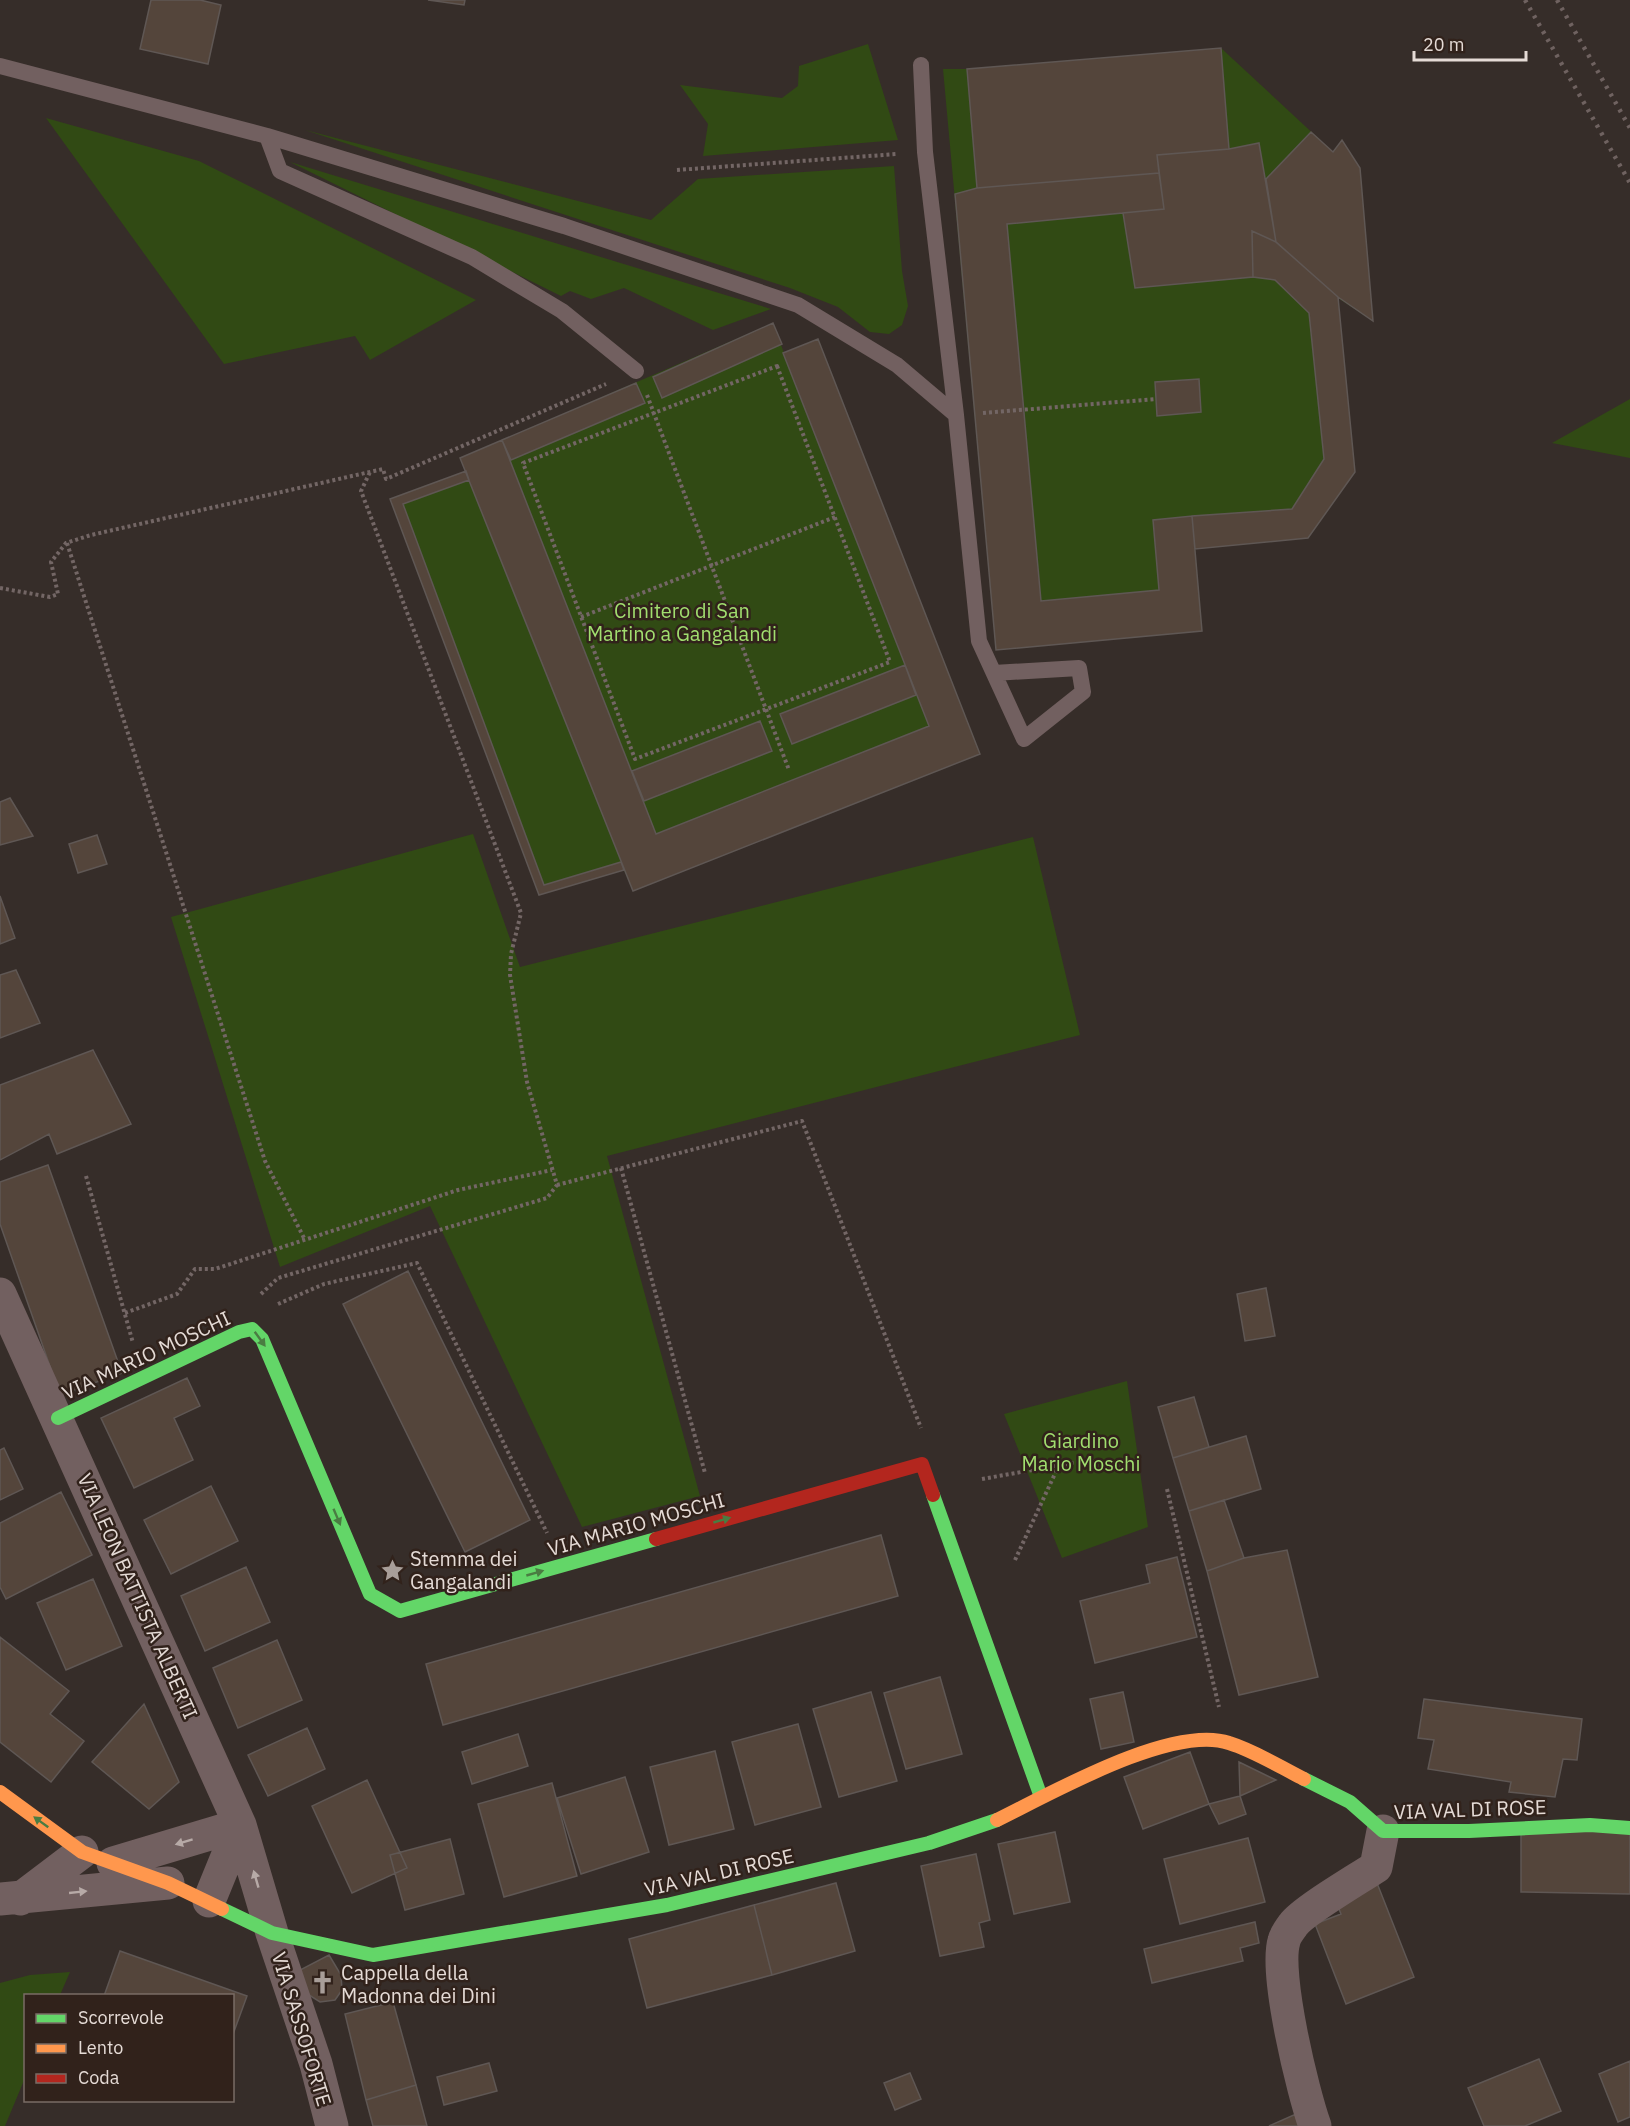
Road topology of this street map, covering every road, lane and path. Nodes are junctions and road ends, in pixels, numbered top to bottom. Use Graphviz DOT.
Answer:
graph roads {
  1 [pos="921,65"];
  2 [pos="0,66"];
  3 [pos="267,136"];
  4 [pos="925,152"];
  5 [pos="677,170"];
  6 [pos="636,371"];
  7 [pos="1156,399"];
  8 [pos="655,412"];
  9 [pos="956,415"];
  10 [pos="370,472"];
  11 [pos="835,517"];
  12 [pos="66,543"];
  13 [pos="712,566"];
  14 [pos="0,588"];
  15 [pos="581,617"];
  16 [pos="994,673"];
  17 [pos="766,709"];
  18 [pos="789,770"];
  19 [pos="621,1168"];
  20 [pos="552,1170"];
  21 [pos="86,1176"];
  22 [pos="557,1185"];
  23 [pos="305,1240"];
  24 [pos="0,1294"];
  25 [pos="266,1310"];
  26 [pos="125,1313"];
  27 [pos="252,1329"];
  28 [pos="142,1376"];
  29 [pos="58,1418"];
  30 [pos="925,1437"];
  31 [pos="1059,1464"];
  32 [pos="1096,1470"];
  33 [pos="705,1473"];
  34 [pos="981,1479"];
  35 [pos="1167,1489"];
  36 [pos="1015,1560"];
  37 [pos="563,1565"];
  38 [pos="1228,1742"];
  39 [pos="0,1792"];
  40 [pos="1041,1797"];
  41 [pos="240,1825"];
  42 [pos="1630,1828"];
  43 [pos="1383,1831"];
  44 [pos="82,1852"];
  45 [pos="113,1863"];
  46 [pos="168,1883"];
  47 [pos="10,1899"];
  48 [pos="208,1900"];
  49 [pos="272,1933"];
  50 [pos="332,2126"];
  51 [pos="1315,2126"];
  1 -- 4 [label="lane"];
  2 -- 3 [label="lane"];
  3 -- 6 [label="lane"];
  3 -- 9 [label="lane"];
  4 -- 5 [label="path"];
  4 -- 9 [label="lane"];
  6 -- 8 [label="path"];
  6 -- 10 [label="path"];
  7 -- 9 [label="path"];
  8 -- 11 [label="path"];
  8 -- 13 [label="path"];
  8 -- 15 [label="path"];
  9 -- 16 [label="lane"];
  10 -- 12 [label="path"];
  10 -- 20 [label="path"];
  11 -- 13 [label="path"];
  11 -- 17 [label="path"];
  12 -- 14 [label="path"];
  12 -- 23 [label="path"];
  13 -- 15 [label="path"];
  13 -- 17 [label="path"];
  15 -- 17 [label="path"];
  16 -- 16 [label="lane"];
  17 -- 18 [label="path"];
  19 -- 22 [label="path"];
  19 -- 30 [label="path"];
  19 -- 33 [label="path"];
  20 -- 22 [label="path"];
  20 -- 23 [label="path"];
  21 -- 26 [label="path"];
  22 -- 25 [label="path"];
  23 -- 26 [label="path"];
  24 -- 29 [label="street, VIA LEON BATTISTA ALBERTI"];
  25 -- 27 [label="path"];
  25 -- 37 [label="path"];
  26 -- 28 [label="path"];
  27 -- 28 [label="street, VIA MARIO MOSCHI"];
  27 -- 37 [label="street, VIA MARIO MOSCHI, one-way"];
  28 -- 29 [label="street, VIA MARIO MOSCHI"];
  29 -- 41 [label="street, VIA LEON BATTISTA ALBERTI"];
  31 -- 32 [label="path"];
  31 -- 34 [label="path"];
  31 -- 36 [label="path"];
  35 -- 38 [label="path"];
  37 -- 40 [label="street, VIA MARIO MOSCHI, one-way"];
  38 -- 40 [label="street, VIA VAL DI ROSE"];
  38 -- 43 [label="street, VIA VAL DI ROSE"];
  44 -- 39 [label="street, VIA VAL DI ROSE, one-way"];
  40 -- 49 [label="street, VIA VAL DI ROSE"];
  41 -- 45 [label="street, one-way"];
  41 -- 48 [label="street"];
  49 -- 41 [label="street, VIA LEON BATTISTA ALBERTI, one-way"];
  42 -- 43 [label="street, VIA VAL DI ROSE"];
  43 -- 51 [label="street"];
  44 -- 45 [label="street, VIA VAL DI ROSE"];
  44 -- 47 [label="street"];
  45 -- 46 [label="street, VIA VAL DI ROSE"];
  47 -- 46 [label="street, one-way"];
  46 -- 48 [label="street, VIA VAL DI ROSE"];
  48 -- 49 [label="street, VIA VAL DI ROSE"];
  49 -- 50 [label="street, VIA SASSOFORTE"];
}
